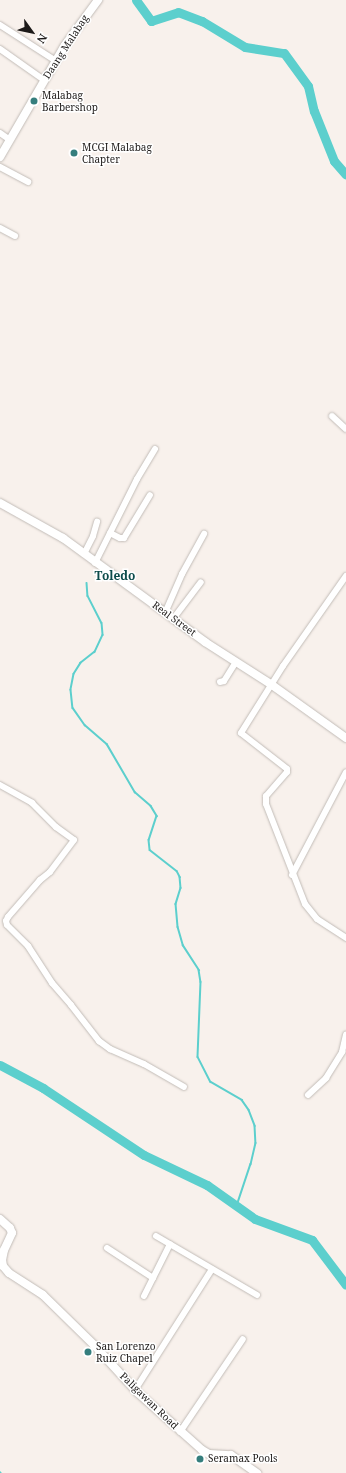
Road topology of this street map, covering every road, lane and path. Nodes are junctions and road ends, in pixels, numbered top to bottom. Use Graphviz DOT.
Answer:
graph roads {
  1 [pos="98,0"];
  2 [pos="0,25"];
  3 [pos="0,49"];
  4 [pos="56,61"];
  5 [pos="44,80"];
  6 [pos="0,133"];
  7 [pos="10,140"];
  8 [pos="0,157"];
  9 [pos="0,167"];
  10 [pos="28,182"];
  11 [pos="0,228"];
  12 [pos="15,236"];
  13 [pos="332,416"];
  14 [pos="346,429"];
  15 [pos="155,449"];
  16 [pos="150,495"];
  17 [pos="0,503"];
  18 [pos="97,522"];
  19 [pos="110,533"];
  20 [pos="204,534"];
  21 [pos="84,554"];
  22 [pos="95,563"];
  23 [pos="346,576"];
  24 [pos="201,582"];
  25 [pos="165,613"];
  26 [pos="173,619"];
  27 [pos="236,662"];
  28 [pos="220,682"];
  29 [pos="272,685"];
  30 [pos="346,738"];
  31 [pos="346,772"];
  32 [pos="0,785"];
  33 [pos="292,875"];
  34 [pos="346,938"];
  35 [pos="346,1034"];
  36 [pos="184,1087"];
  37 [pos="308,1095"];
  38 [pos="0,1219"];
  39 [pos="156,1236"];
  40 [pos="170,1244"];
  41 [pos="107,1248"];
  42 [pos="212,1269"];
  43 [pos="153,1278"];
  44 [pos="257,1295"];
  45 [pos="144,1296"];
  46 [pos="243,1340"];
  47 [pos="135,1390"];
  48 [pos="180,1432"];
  49 [pos="257,1473"];
  1 -- 4 [label="street, Daang Malabag"];
  2 -- 4 [label="street"];
  3 -- 5 [label="street"];
  4 -- 5 [label="street, Daang Malabag"];
  5 -- 7 [label="street, Daang Malabag"];
  6 -- 7 [label="street"];
  7 -- 8 [label="street, Daang Malabag"];
  9 -- 10 [label="street"];
  11 -- 12 [label="street"];
  13 -- 14 [label="street"];
  15 -- 19 [label="street"];
  16 -- 19 [label="street"];
  17 -- 21 [label="street, Real Street"];
  18 -- 21 [label="street"];
  19 -- 22 [label="street"];
  20 -- 25 [label="street"];
  21 -- 22 [label="street, Real Street"];
  22 -- 25 [label="street, Real Street"];
  23 -- 29 [label="street"];
  24 -- 26 [label="street"];
  25 -- 26 [label="street, Real Street"];
  26 -- 27 [label="street, Real Street"];
  27 -- 28 [label="street"];
  27 -- 29 [label="street, Real Street"];
  29 -- 30 [label="street, Real Street"];
  29 -- 33 [label="street"];
  31 -- 33 [label="street"];
  32 -- 36 [label="street"];
  33 -- 34 [label="street"];
  35 -- 37 [label="street"];
  38 -- 47 [label="street, Paligawan Road"];
  39 -- 40 [label="street"];
  40 -- 42 [label="street"];
  40 -- 43 [label="street"];
  41 -- 43 [label="street"];
  42 -- 44 [label="street"];
  42 -- 47 [label="street"];
  43 -- 45 [label="street"];
  46 -- 48 [label="street"];
  47 -- 48 [label="street, Paligawan Road"];
  48 -- 49 [label="street, Paligawan Road"];
}
